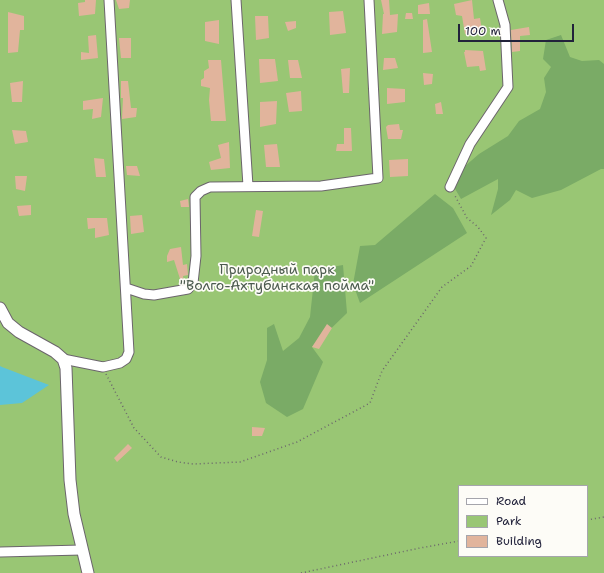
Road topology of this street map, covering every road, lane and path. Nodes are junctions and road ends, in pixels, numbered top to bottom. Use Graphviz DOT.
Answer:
graph roads {
  1 [pos="109,0"];
  2 [pos="236,0"];
  3 [pos="369,0"];
  4 [pos="498,0"];
  5 [pos="248,186"];
  6 [pos="450,187"];
  7 [pos="126,288"];
  8 [pos="0,308"];
  9 [pos="65,364"];
  10 [pos="103,367"];
  11 [pos="604,517"];
  12 [pos="588,520"];
  13 [pos="458,541"];
  14 [pos="82,550"];
  15 [pos="0,552"];
  16 [pos="88,573"];
  17 [pos="301,573"];
  1 -- 7 [label="street"];
  2 -- 5 [label="street"];
  3 -- 5 [label="street"];
  4 -- 6 [label="street"];
  5 -- 7 [label="street"];
  6 -- 10 [label="path"];
  7 -- 10 [label="street"];
  8 -- 9 [label="street"];
  9 -- 10 [label="street"];
  9 -- 14 [label="street"];
  11 -- 12 [label="path"];
  13 -- 17 [label="path"];
  14 -- 15 [label="street"];
  14 -- 16 [label="street"];
}
